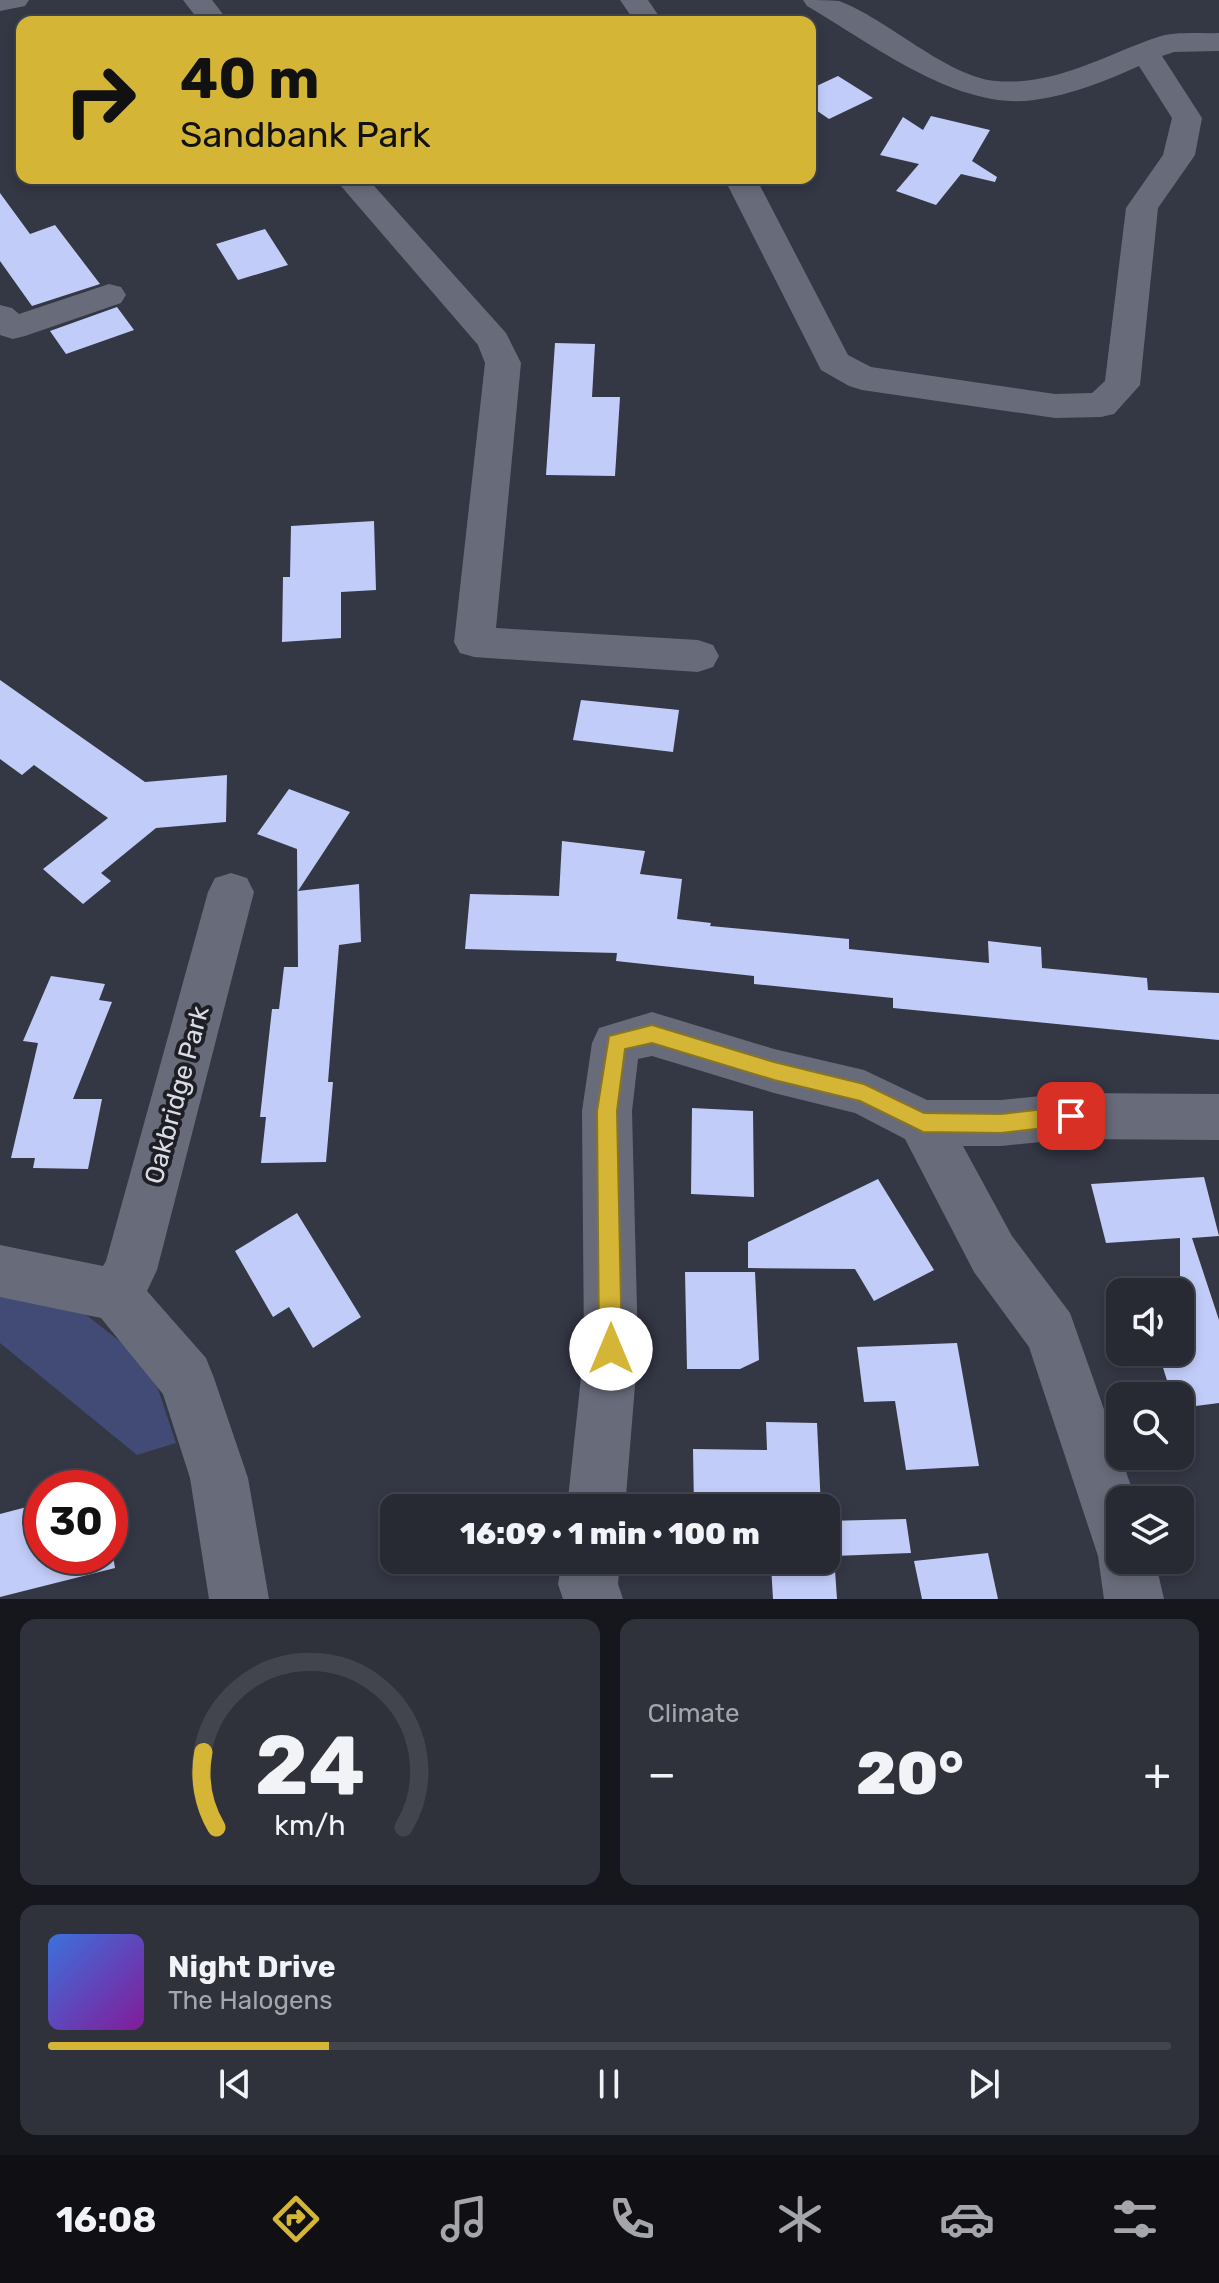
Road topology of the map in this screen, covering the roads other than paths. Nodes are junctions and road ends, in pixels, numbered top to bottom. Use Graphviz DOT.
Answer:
graph roads {
  1 [pos="15,0"];
  2 [pos="197,0"];
  3 [pos="817,0"];
  4 [pos="0,2"];
  5 [pos="210,16"];
  6 [pos="1219,42"];
  7 [pos="1144,51"];
  8 [pos="355,184"];
  9 [pos="743,184"];
  10 [pos="109,295"];
  11 [pos="0,316"];
  12 [pos="698,656"];
  13 [pos="231,892"];
  14 [pos="1219,1117"];
  15 [pos="923,1123"];
  16 [pos="0,1271"];
  17 [pos="116,1295"];
  18 [pos="597,1494"];
  19 [pos="1106,1497"];
  20 [pos="589,1574"];
  21 [pos="1129,1574"];
  22 [pos="239,1599"];
  23 [pos="593,1599"];
  24 [pos="1134,1599"];
  1 -- 4 [label="street"];
  2 -- 5 [label="street"];
  3 -- 7 [label="street"];
  6 -- 7 [label="street"];
  7 -- 9 [label="street"];
  8 -- 12 [label="street"];
  10 -- 11 [label="street"];
  13 -- 17 [label="street, Oakbridge Park"];
  14 -- 15 [label="street"];
  15 -- 18 [label="street"];
  15 -- 19 [label="street"];
  16 -- 17 [label="street"];
  17 -- 22 [label="street"];
  20 -- 23 [label="street"];
  21 -- 24 [label="street"];
}
